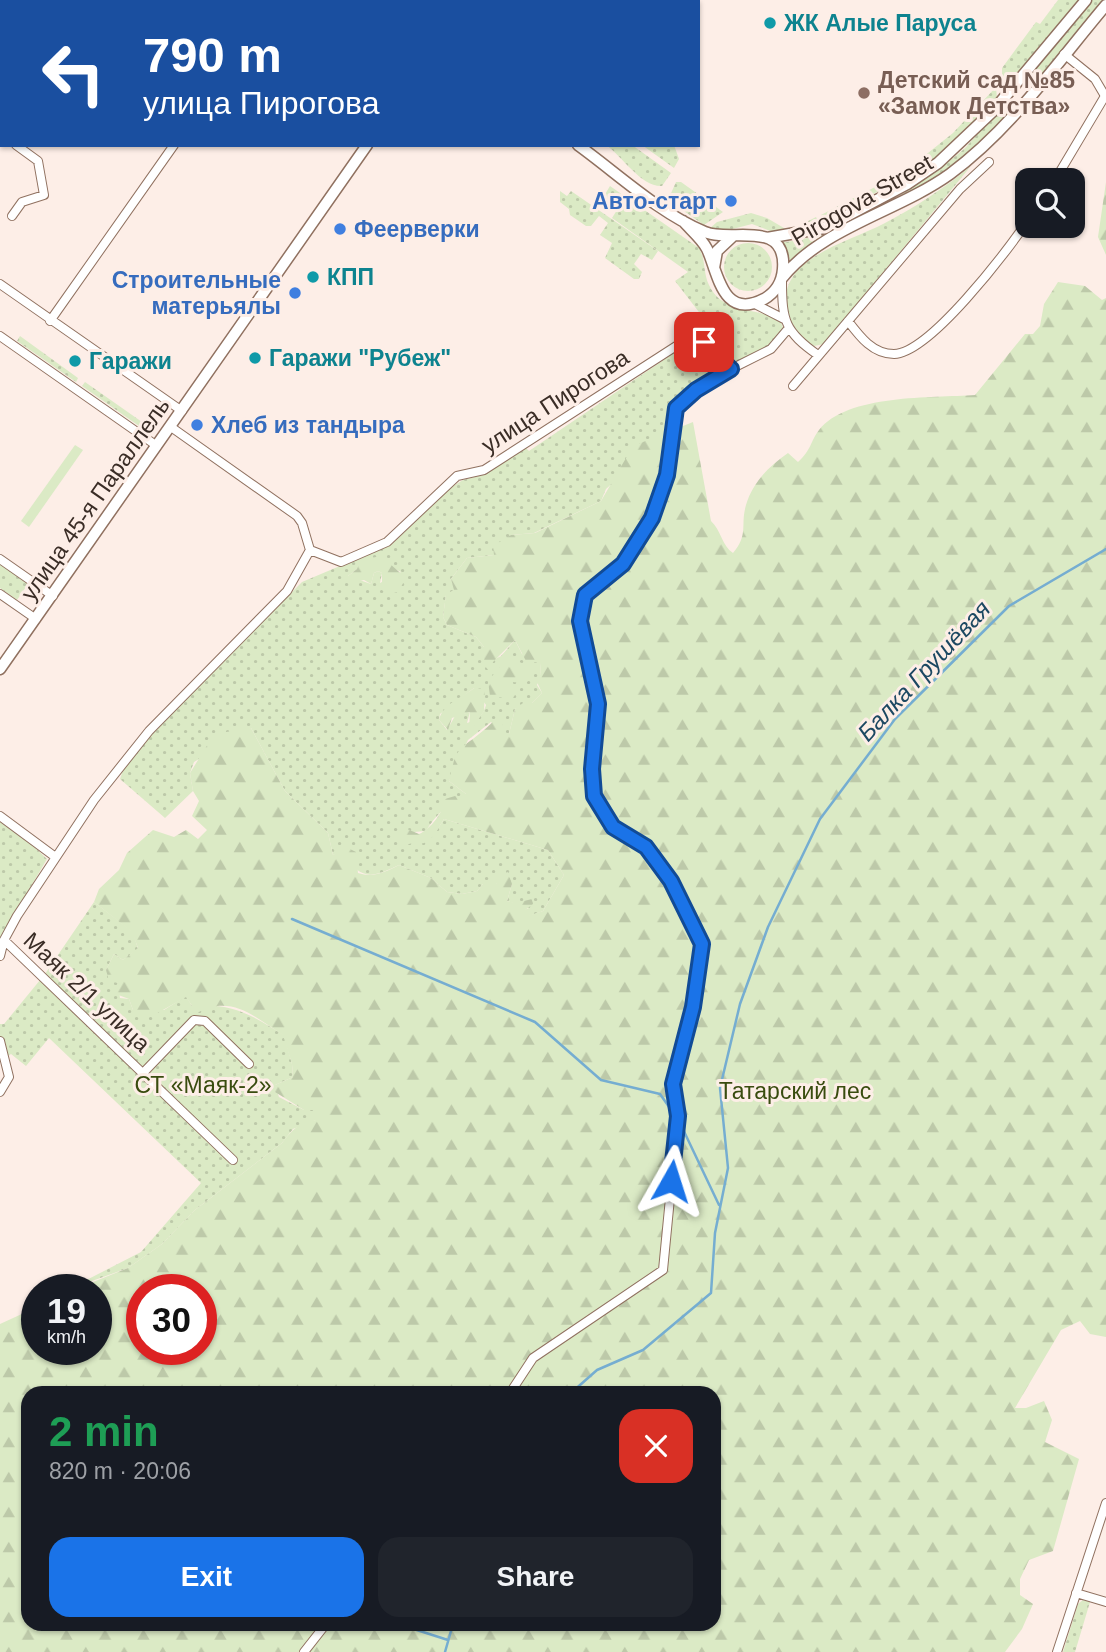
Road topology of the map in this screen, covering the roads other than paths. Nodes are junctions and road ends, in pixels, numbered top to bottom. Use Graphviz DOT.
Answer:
graph roads {
  1 [pos="1086,0"];
  2 [pos="1106,5"];
  3 [pos="1064,54"];
  4 [pos="1010,90"];
  5 [pos="1024,102"];
  6 [pos="19,147"];
  7 [pos="173,147"];
  8 [pos="367,147"];
  9 [pos="581,147"];
  10 [pos="989,162"];
  11 [pos="1062,168"];
  12 [pos="12,216"];
  13 [pos="683,221"];
  14 [pos="733,236"];
  15 [pos="1015,237"];
  16 [pos="767,238"];
  17 [pos="714,273"];
  18 [pos="782,278"];
  19 [pos="0,284"];
  20 [pos="750,303"];
  21 [pos="784,319"];
  22 [pos="50,321"];
  23 [pos="848,321"];
  24 [pos="788,329"];
  25 [pos="0,336"];
  26 [pos="818,355"];
  27 [pos="731,369"];
  28 [pos="793,386"];
  29 [pos="182,411"];
  30 [pos="171,427"];
  31 [pos="157,446"];
  32 [pos="310,550"];
  33 [pos="0,559"];
  34 [pos="0,594"];
  35 [pos="53,596"];
  36 [pos="36,619"];
  37 [pos="0,668"];
  38 [pos="0,816"];
  39 [pos="54,856"];
  40 [pos="4,940"];
  41 [pos="0,956"];
  42 [pos="0,1041"];
  43 [pos="249,1064"];
  44 [pos="145,1072"];
  45 [pos="0,1092"];
  46 [pos="233,1160"];
  47 [pos="515,1386"];
  48 [pos="1106,1503"];
  49 [pos="1076,1593"];
  50 [pos="1106,1602"];
  51 [pos="320,1631"];
  52 [pos="304,1652"];
  53 [pos="1057,1652"];
  1 -- 4 [label="main road, Pirogova Street"];
  2 -- 3 [label="main road, Pirogova Street"];
  3 -- 5 [label="main road, Pirogova Street"];
  3 -- 11 [label="street"];
  4 -- 5 [label="street"];
  4 -- 16 [label="main road, Pirogova Street"];
  5 -- 18 [label="main road, Pirogova Street"];
  6 -- 12 [label="street"];
  7 -- 22 [label="street"];
  8 -- 29 [label="main road, улица 45-я Параллель"];
  9 -- 13 [label="main road, Pirogova Street"];
  10 -- 23 [label="street"];
  13 -- 14 [label="main road, Pirogova Street"];
  13 -- 17 [label="main road, Pirogova Street"];
  14 -- 16 [label="main road, Pirogova Street"];
  14 -- 17 [label="main road"];
  15 -- 23 [label="street"];
  16 -- 18 [label="main road, Pirogova Street"];
  17 -- 20 [label="main road, Pirogova Street"];
  18 -- 20 [label="main road, Pirogova Street"];
  18 -- 21 [label="street"];
  19 -- 22 [label="street"];
  20 -- 21 [label="street"];
  21 -- 24 [label="street"];
  22 -- 29 [label="street"];
  23 -- 26 [label="street"];
  24 -- 26 [label="street"];
  24 -- 27 [label="street"];
  25 -- 31 [label="street"];
  26 -- 28 [label="street"];
  27 -- 32 [label="street, улица Пирогова"];
  27 -- 47 [label="street"];
  29 -- 30 [label="main road, улица 45-я Параллель"];
  30 -- 31 [label="main road, улица 45-я Параллель"];
  30 -- 32 [label="street"];
  31 -- 35 [label="main road, улица 45-я Параллель"];
  32 -- 39 [label="street"];
  33 -- 35 [label="street"];
  34 -- 36 [label="street"];
  35 -- 36 [label="main road, улица 45-я Параллель"];
  36 -- 37 [label="main road, улица 45-я Параллель"];
  38 -- 39 [label="street"];
  39 -- 40 [label="street"];
  40 -- 41 [label="street"];
  40 -- 44 [label="street, Маяк 2/1 улица"];
  42 -- 45 [label="street"];
  43 -- 44 [label="street"];
  44 -- 46 [label="street, Маяк 2/1 улица"];
  48 -- 49 [label="street"];
  49 -- 50 [label="street"];
  49 -- 53 [label="street"];
  51 -- 52 [label="street"];
}
